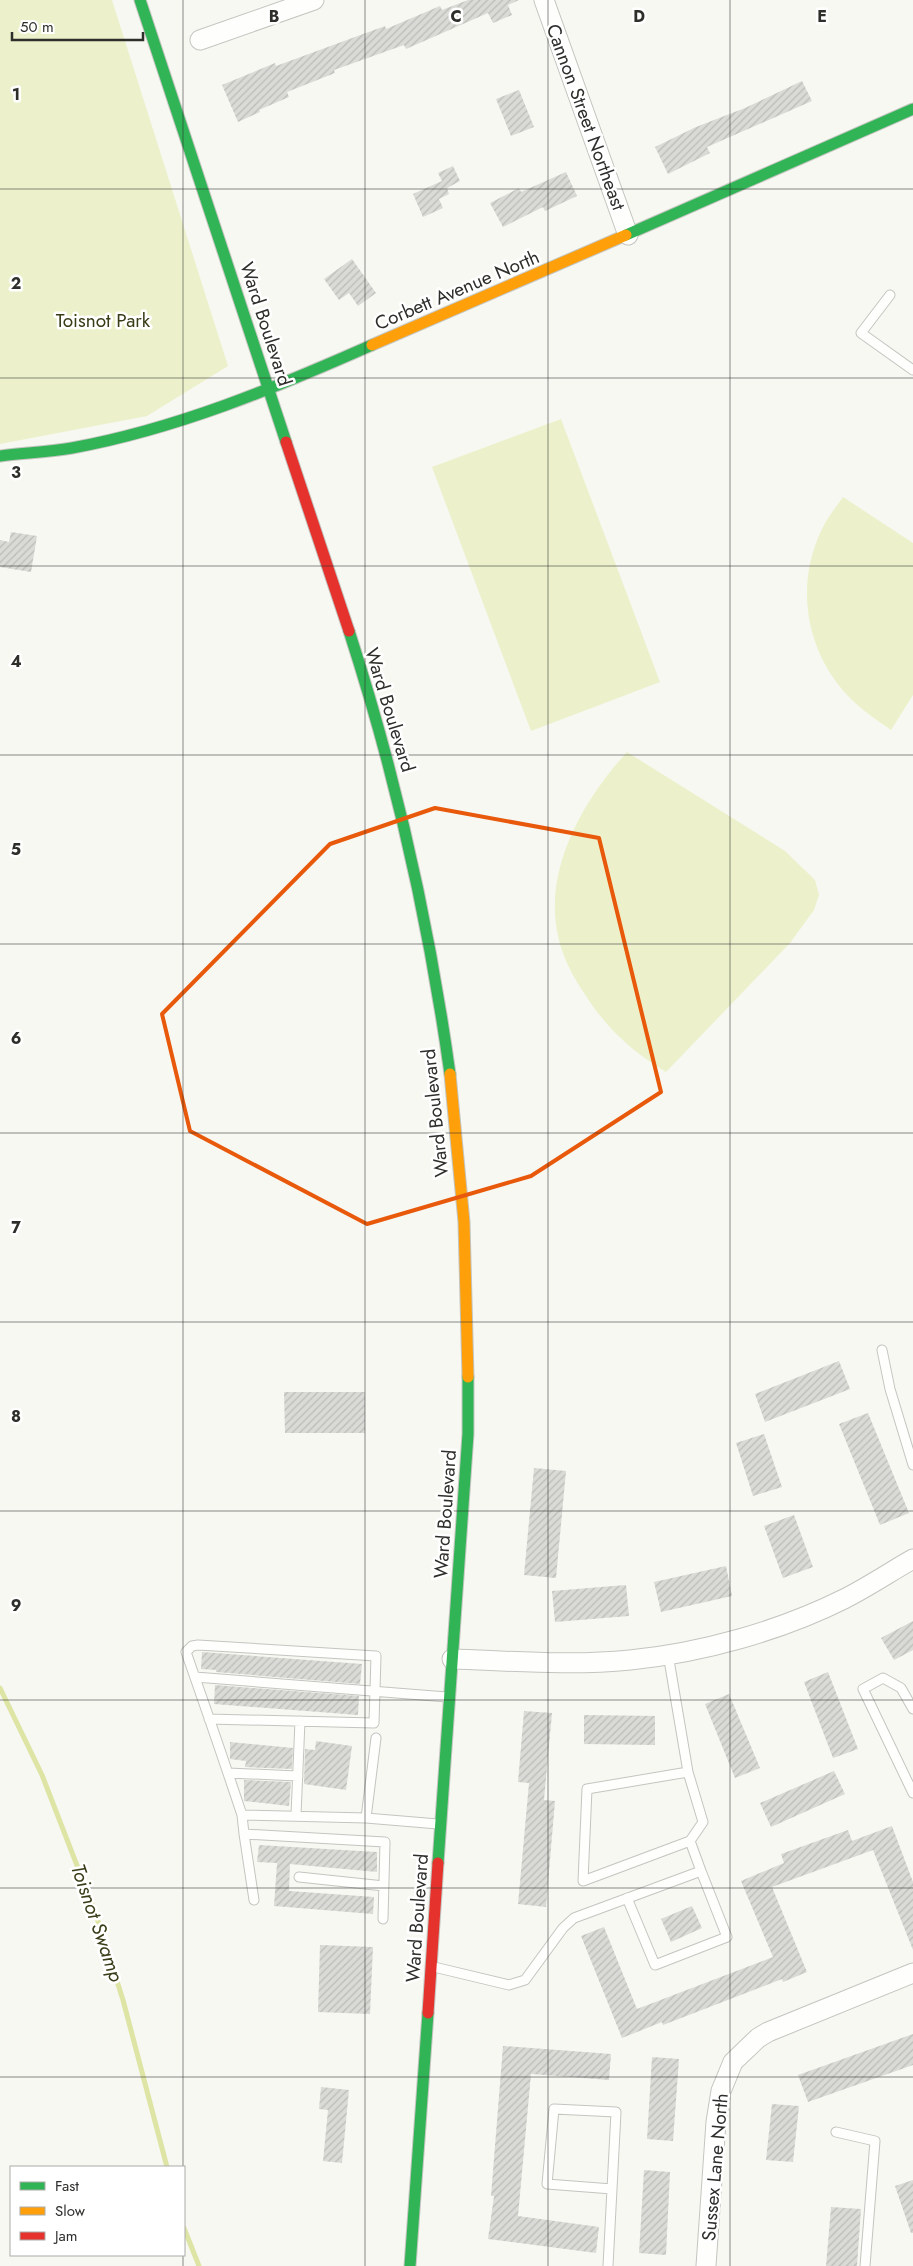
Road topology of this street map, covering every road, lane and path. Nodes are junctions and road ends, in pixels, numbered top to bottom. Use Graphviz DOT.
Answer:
graph roads {
  1 [pos="140,0"];
  2 [pos="314,0"];
  3 [pos="544,0"];
  4 [pos="200,40"];
  5 [pos="913,109"];
  6 [pos="628,235"];
  7 [pos="890,295"];
  8 [pos="913,370"];
  9 [pos="270,390"];
  10 [pos="0,456"];
  11 [pos="882,1350"];
  12 [pos="913,1428"];
  13 [pos="904,1433"];
  14 [pos="913,1465"];
  15 [pos="913,1559"];
  16 [pos="668,1654"];
  17 [pos="452,1659"];
  18 [pos="195,1677"];
  19 [pos="375,1690"];
  20 [pos="450,1698"];
  21 [pos="913,1709"];
  22 [pos="209,1719"];
  23 [pos="300,1721"];
  24 [pos="376,1738"];
  25 [pos="688,1772"];
  26 [pos="228,1773"];
  27 [pos="298,1776"];
  28 [pos="913,1793"];
  29 [pos="242,1815"];
  30 [pos="296,1815"];
  31 [pos="366,1818"];
  32 [pos="441,1824"];
  33 [pos="244,1834"];
  34 [pos="690,1841"];
  35 [pos="701,1871"];
  36 [pos="299,1877"];
  37 [pos="384,1886"];
  38 [pos="627,1898"];
  39 [pos="254,1900"];
  40 [pos="383,1919"];
  41 [pos="431,1967"];
  42 [pos="913,1974"];
  43 [pos="836,2132"];
  44 [pos="612,2190"];
  45 [pos="410,2266"];
  46 [pos="608,2266"];
  47 [pos="706,2266"];
  48 [pos="865,2266"];
  1 -- 9 [label="main road, Ward Boulevard"];
  2 -- 4 [label="street"];
  3 -- 6 [label="street, Cannon Street Northeast"];
  5 -- 6 [label="main road, Corbett Avenue North"];
  6 -- 9 [label="main road, Corbett Avenue North"];
  7 -- 8 [label="lane"];
  9 -- 10 [label="main road, Corbett Avenue North"];
  9 -- 17 [label="main road, Ward Boulevard"];
  11 -- 13 [label="lane"];
  12 -- 13 [label="lane"];
  13 -- 14 [label="lane"];
  15 -- 16 [label="street"];
  16 -- 17 [label="street"];
  16 -- 25 [label="lane"];
  17 -- 20 [label="main road, Ward Boulevard"];
  18 -- 19 [label="lane"];
  18 -- 19 [label="lane"];
  18 -- 22 [label="lane"];
  19 -- 20 [label="lane"];
  19 -- 23 [label="lane"];
  20 -- 32 [label="main road, Ward Boulevard"];
  21 -- 28 [label="lane"];
  22 -- 23 [label="lane"];
  22 -- 26 [label="lane"];
  23 -- 27 [label="lane"];
  24 -- 31 [label="lane"];
  25 -- 34 [label="lane"];
  25 -- 34 [label="lane"];
  26 -- 27 [label="lane"];
  26 -- 29 [label="lane"];
  27 -- 30 [label="lane"];
  29 -- 30 [label="lane"];
  29 -- 33 [label="lane"];
  30 -- 31 [label="lane"];
  31 -- 32 [label="lane"];
  32 -- 41 [label="main road, Ward Boulevard"];
  33 -- 37 [label="lane"];
  33 -- 39 [label="lane"];
  34 -- 35 [label="lane"];
  35 -- 38 [label="lane"];
  35 -- 38 [label="lane"];
  36 -- 37 [label="lane"];
  37 -- 40 [label="lane"];
  38 -- 41 [label="lane"];
  41 -- 45 [label="main road, Ward Boulevard"];
  42 -- 47 [label="street, Sussex Lane North"];
  43 -- 48 [label="lane"];
  44 -- 44 [label="lane"];
  44 -- 46 [label="lane"];
}
